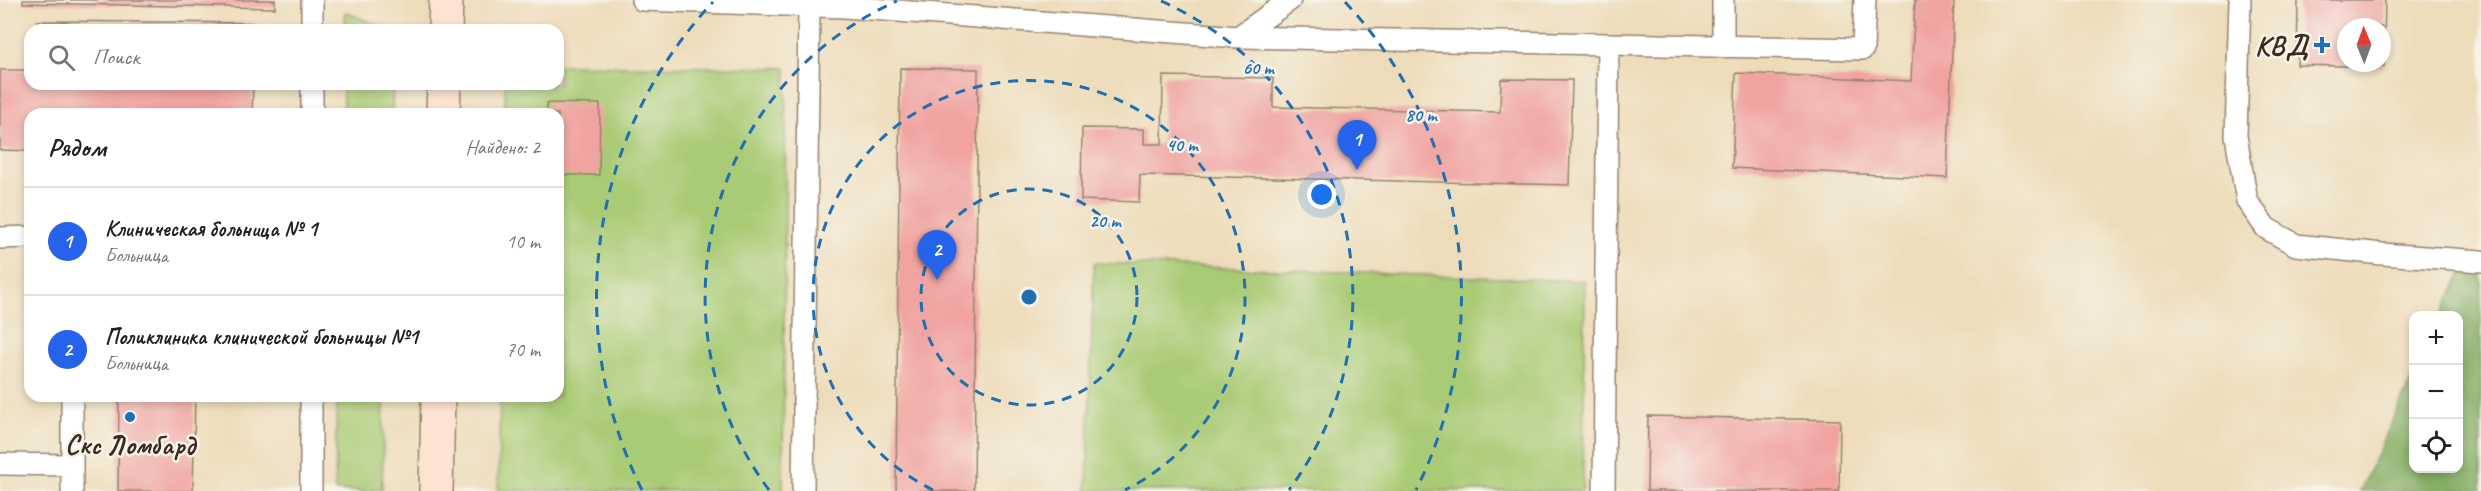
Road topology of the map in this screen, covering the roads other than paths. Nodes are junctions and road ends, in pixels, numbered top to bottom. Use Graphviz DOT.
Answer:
graph roads {
  1 [pos="312,0"];
  2 [pos="446,0"];
  3 [pos="642,0"];
  4 [pos="1290,0"];
  5 [pos="1723,0"];
  6 [pos="1865,0"];
  7 [pos="2240,0"];
  8 [pos="695,1"];
  9 [pos="845,4"];
  10 [pos="809,7"];
  11 [pos="312,24"];
  12 [pos="445,24"];
  13 [pos="1238,37"];
  14 [pos="1608,44"];
  15 [pos="1723,46"];
  16 [pos="312,90"];
  17 [pos="444,90"];
  18 [pos="312,108"];
  19 [pos="443,108"];
  20 [pos="24,237"];
  21 [pos="0,238"];
  22 [pos="2481,261"];
  23 [pos="72,402"];
  24 [pos="311,402"];
  25 [pos="438,402"];
  26 [pos="0,464"];
  27 [pos="72,465"];
  28 [pos="72,491"];
  29 [pos="311,491"];
  30 [pos="436,491"];
  31 [pos="803,491"];
  32 [pos="1604,491"];
  1 -- 11 [label="lane"];
  2 -- 12 [label="main road"];
  3 -- 8 [label="lane"];
  4 -- 13 [label="lane"];
  5 -- 15 [label="lane"];
  6 -- 15 [label="lane"];
  7 -- 22 [label="lane"];
  8 -- 10 [label="lane"];
  9 -- 10 [label="lane"];
  9 -- 13 [label="lane"];
  10 -- 31 [label="lane"];
  13 -- 14 [label="lane"];
  14 -- 15 [label="lane"];
  14 -- 32 [label="lane"];
  16 -- 18 [label="lane"];
  17 -- 19 [label="main road"];
  20 -- 21 [label="lane"];
  23 -- 27 [label="lane"];
  24 -- 29 [label="lane"];
  25 -- 30 [label="main road"];
  26 -- 27 [label="lane"];
  27 -- 28 [label="lane"];
}
